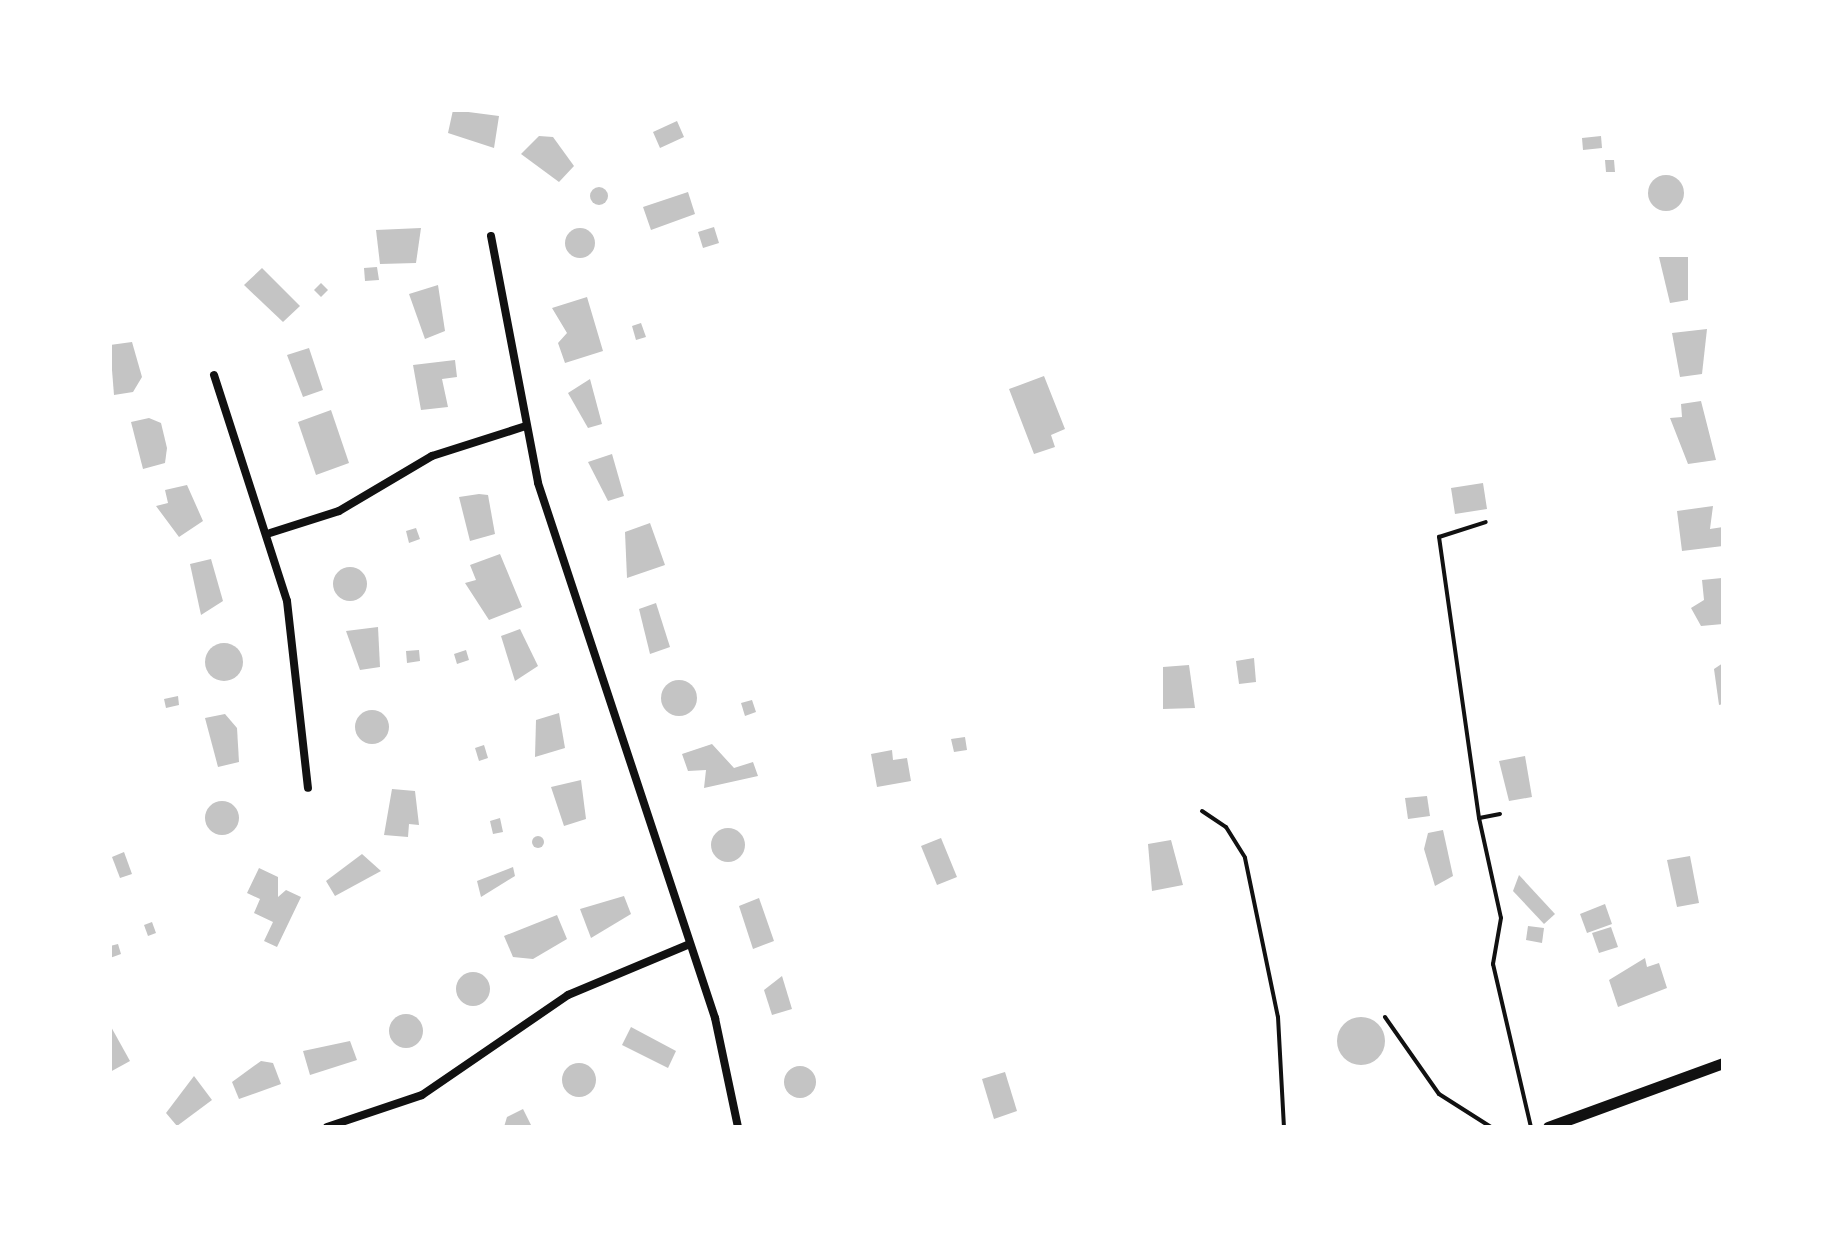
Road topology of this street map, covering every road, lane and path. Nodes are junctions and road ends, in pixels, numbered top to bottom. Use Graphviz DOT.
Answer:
graph roads {
  1 [pos="491,236"];
  2 [pos="214,375"];
  3 [pos="523,427"];
  4 [pos="1486,522"];
  5 [pos="270,533"];
  6 [pos="308,788"];
  7 [pos="1202,811"];
  8 [pos="1500,814"];
  9 [pos="1479,818"];
  10 [pos="690,944"];
  11 [pos="1384,1017"];
  12 [pos="1723,1063"];
  13 [pos="327,1127"];
  14 [pos="738,1127"];
  15 [pos="1284,1127"];
  16 [pos="1491,1127"];
  17 [pos="1532,1127"];
  18 [pos="1548,1127"];
  1 -- 3 [label="street"];
  2 -- 5 [label="street"];
  3 -- 5 [label="street"];
  3 -- 10 [label="street"];
  4 -- 9 [label="lane"];
  5 -- 6 [label="street"];
  7 -- 15 [label="lane"];
  8 -- 9 [label="lane"];
  9 -- 17 [label="lane"];
  10 -- 13 [label="street"];
  10 -- 14 [label="street"];
  11 -- 16 [label="lane"];
  12 -- 18 [label="main road"];
}
